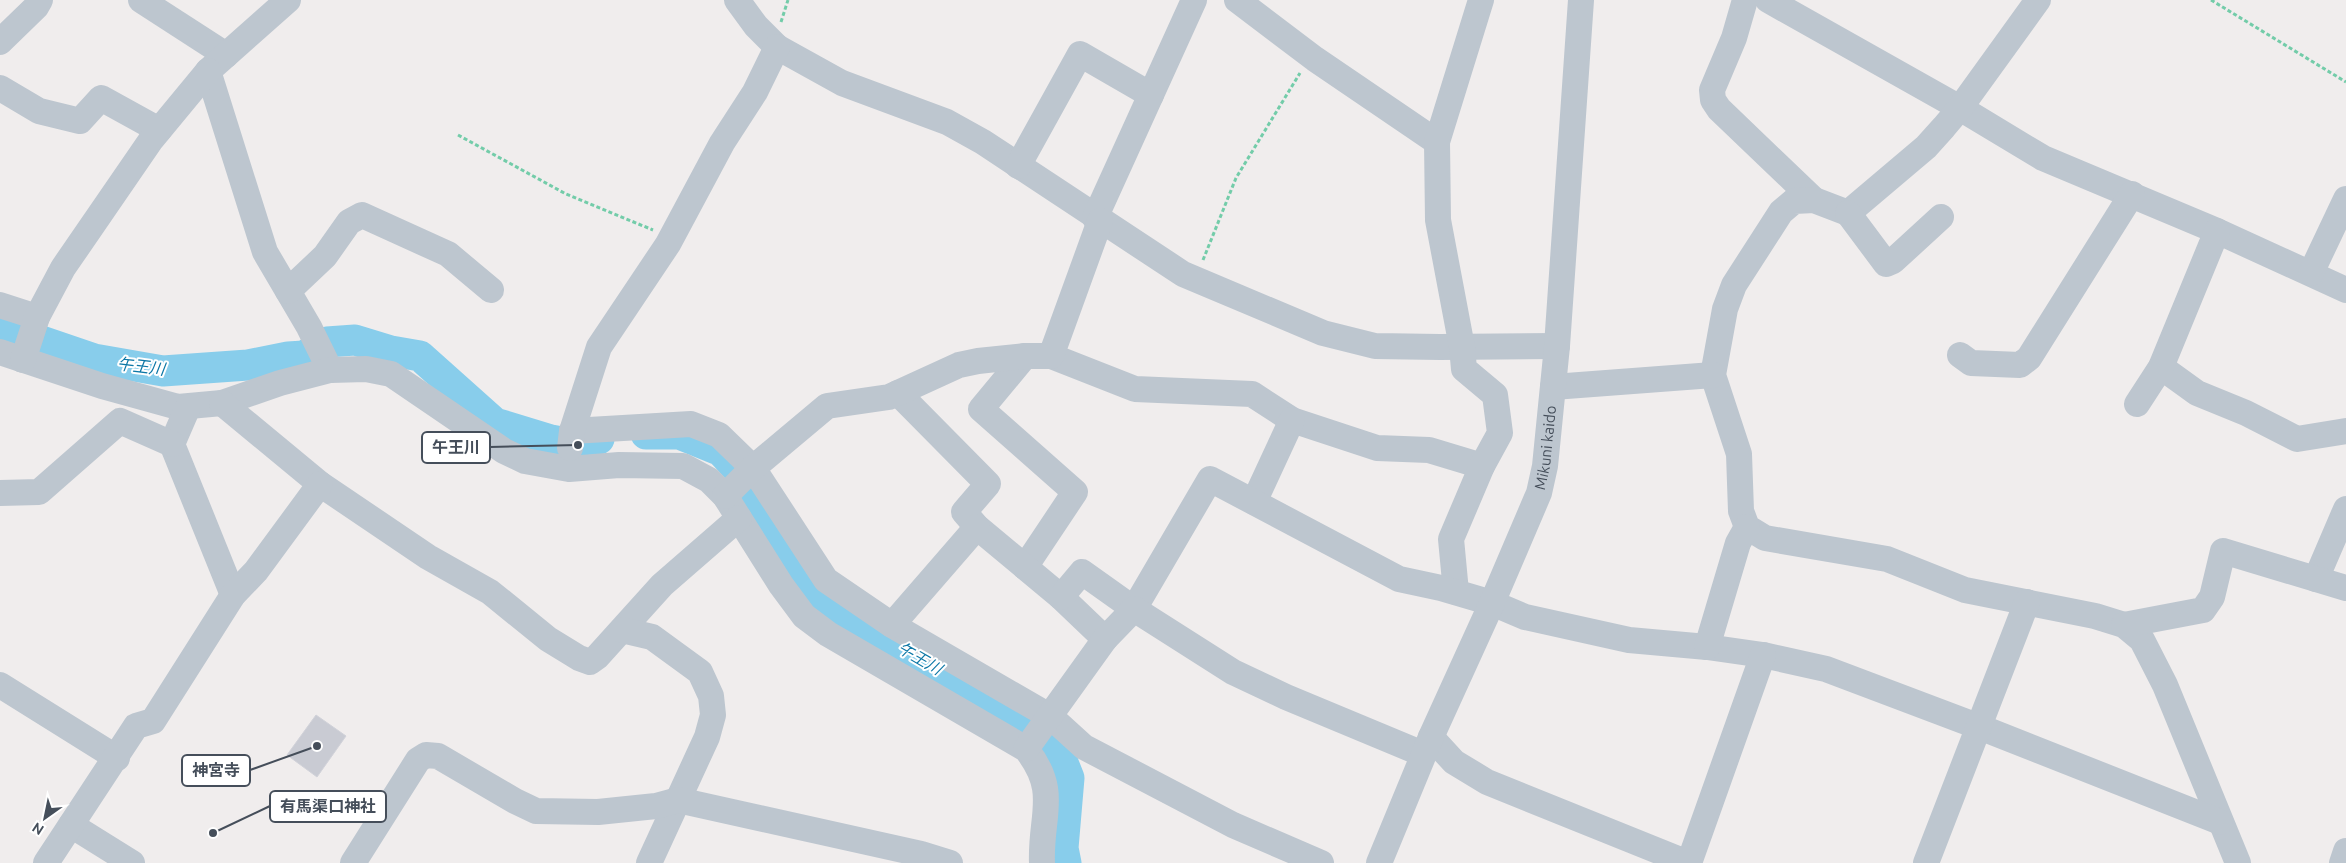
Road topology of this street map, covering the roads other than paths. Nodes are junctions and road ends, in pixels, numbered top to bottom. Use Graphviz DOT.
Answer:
graph roads {
  1 [pos="40,0"];
  2 [pos="141,0"];
  3 [pos="288,0"];
  4 [pos="737,0"];
  5 [pos="1194,0"];
  6 [pos="1237,0"];
  7 [pos="1481,0"];
  8 [pos="1581,0"];
  9 [pos="1745,0"];
  10 [pos="1768,0"];
  11 [pos="2038,0"];
  12 [pos="0,42"];
  13 [pos="777,47"];
  14 [pos="217,63"];
  15 [pos="0,88"];
  16 [pos="1151,95"];
  17 [pos="1960,108"];
  18 [pos="160,130"];
  19 [pos="1437,142"];
  20 [pos="1018,166"];
  21 [pos="2132,194"];
  22 [pos="2346,199"];
  23 [pos="1814,200"];
  24 [pos="1848,213"];
  25 [pos="1941,217"];
  26 [pos="1098,219"];
  27 [pos="2217,231"];
  28 [pos="2311,273"];
  29 [pos="490,290"];
  30 [pos="2346,290"];
  31 [pos="288,291"];
  32 [pos="0,305"];
  33 [pos="36,320"];
  34 [pos="1557,346"];
  35 [pos="1462,347"];
  36 [pos="16,355"];
  37 [pos="1960,355"];
  38 [pos="1025,356"];
  39 [pos="1051,356"];
  40 [pos="328,365"];
  41 [pos="2161,367"];
  42 [pos="1713,375"];
  43 [pos="1553,387"];
  44 [pos="898,393"];
  45 [pos="222,403"];
  46 [pos="2137,404"];
  47 [pos="188,407"];
  48 [pos="1292,420"];
  49 [pos="572,431"];
  50 [pos="2346,431"];
  51 [pos="172,444"];
  52 [pos="568,466"];
  53 [pos="1482,466"];
  54 [pos="753,468"];
  55 [pos="320,484"];
  56 [pos="0,493"];
  57 [pos="728,493"];
  58 [pos="1254,502"];
  59 [pos="2346,509"];
  60 [pos="739,518"];
  61 [pos="977,527"];
  62 [pos="1747,527"];
  63 [pos="1025,567"];
  64 [pos="2316,579"];
  65 [pos="2346,588"];
  66 [pos="1456,592"];
  67 [pos="233,595"];
  68 [pos="1061,597"];
  69 [pos="2027,602"];
  70 [pos="1492,604"];
  71 [pos="1134,609"];
  72 [pos="892,625"];
  73 [pos="2124,625"];
  74 [pos="622,630"];
  75 [pos="1105,639"];
  76 [pos="1707,647"];
  77 [pos="1763,656"];
  78 [pos="0,685"];
  79 [pos="1051,717"];
  80 [pos="1977,726"];
  81 [pos="1427,746"];
  82 [pos="1028,747"];
  83 [pos="117,758"];
  84 [pos="678,800"];
  85 [pos="2220,822"];
  86 [pos="71,825"];
  87 [pos="2346,852"];
  88 [pos="364,859"];
  89 [pos="46,863"];
  90 [pos="132,863"];
  91 [pos="649,863"];
  92 [pos="950,863"];
  93 [pos="1041,863"];
  94 [pos="1321,863"];
  95 [pos="1379,863"];
  96 [pos="1688,863"];
  97 [pos="1926,863"];
  98 [pos="2238,863"];
  99 [pos="2342,863"];
  1 -- 12 [label="street"];
  2 -- 14 [label="street"];
  3 -- 14 [label="street"];
  4 -- 13 [label="street"];
  5 -- 16 [label="street"];
  6 -- 19 [label="street"];
  7 -- 19 [label="street"];
  8 -- 34 [label="street, Mikuni kaido"];
  9 -- 23 [label="street"];
  10 -- 17 [label="street"];
  11 -- 17 [label="street"];
  13 -- 20 [label="street"];
  13 -- 49 [label="street"];
  14 -- 18 [label="street"];
  14 -- 31 [label="street"];
  15 -- 18 [label="street"];
  16 -- 20 [label="street"];
  16 -- 26 [label="street"];
  17 -- 21 [label="street"];
  17 -- 24 [label="street"];
  18 -- 33 [label="street"];
  19 -- 35 [label="street"];
  20 -- 26 [label="street"];
  21 -- 27 [label="street"];
  21 -- 37 [label="street"];
  22 -- 28 [label="street"];
  23 -- 24 [label="street"];
  23 -- 42 [label="street"];
  24 -- 25 [label="street"];
  26 -- 35 [label="street"];
  26 -- 39 [label="street"];
  27 -- 28 [label="street"];
  27 -- 41 [label="street"];
  28 -- 30 [label="street"];
  29 -- 31 [label="street"];
  31 -- 40 [label="street"];
  32 -- 33 [label="street"];
  33 -- 36 [label="street"];
  34 -- 35 [label="street"];
  34 -- 43 [label="street, Mikuni kaido"];
  35 -- 53 [label="street"];
  36 -- 47 [label="street"];
  38 -- 39 [label="street"];
  38 -- 44 [label="street"];
  38 -- 63 [label="street"];
  39 -- 48 [label="street"];
  40 -- 45 [label="street"];
  40 -- 52 [label="street"];
  41 -- 46 [label="street"];
  41 -- 50 [label="street"];
  42 -- 43 [label="street"];
  42 -- 62 [label="street"];
  43 -- 70 [label="street, Mikuni kaido"];
  44 -- 54 [label="street"];
  44 -- 61 [label="street"];
  45 -- 47 [label="street"];
  45 -- 55 [label="street"];
  47 -- 51 [label="street"];
  48 -- 53 [label="street"];
  48 -- 58 [label="street"];
  49 -- 52 [label="street"];
  49 -- 54 [label="street"];
  51 -- 56 [label="street"];
  51 -- 67 [label="street"];
  52 -- 57 [label="street"];
  53 -- 66 [label="street"];
  54 -- 57 [label="street"];
  54 -- 72 [label="street"];
  55 -- 67 [label="street"];
  55 -- 74 [label="street"];
  57 -- 60 [label="street"];
  58 -- 66 [label="street"];
  58 -- 71 [label="street"];
  59 -- 64 [label="street"];
  60 -- 74 [label="street"];
  60 -- 82 [label="street"];
  61 -- 63 [label="street"];
  61 -- 72 [label="street"];
  62 -- 69 [label="street"];
  62 -- 76 [label="street"];
  63 -- 68 [label="street"];
  64 -- 65 [label="street"];
  64 -- 73 [label="street"];
  66 -- 70 [label="street"];
  67 -- 83 [label="street"];
  68 -- 71 [label="street"];
  68 -- 75 [label="street"];
  69 -- 73 [label="street"];
  69 -- 80 [label="street"];
  70 -- 76 [label="street"];
  70 -- 81 [label="street, Mikuni kaido"];
  71 -- 75 [label="street"];
  71 -- 81 [label="street"];
  72 -- 79 [label="street"];
  73 -- 85 [label="street"];
  74 -- 84 [label="street"];
  75 -- 79 [label="street"];
  76 -- 77 [label="street"];
  77 -- 80 [label="street"];
  77 -- 96 [label="street"];
  78 -- 83 [label="street"];
  79 -- 82 [label="street"];
  79 -- 94 [label="street"];
  80 -- 85 [label="street"];
  80 -- 97 [label="street"];
  81 -- 95 [label="street, Mikuni kaido"];
  81 -- 96 [label="street"];
  82 -- 93 [label="street"];
  83 -- 86 [label="street"];
  84 -- 88 [label="street"];
  84 -- 91 [label="street"];
  84 -- 92 [label="street"];
  85 -- 98 [label="street"];
  86 -- 89 [label="street"];
  86 -- 90 [label="street"];
  87 -- 99 [label="street"];
}
